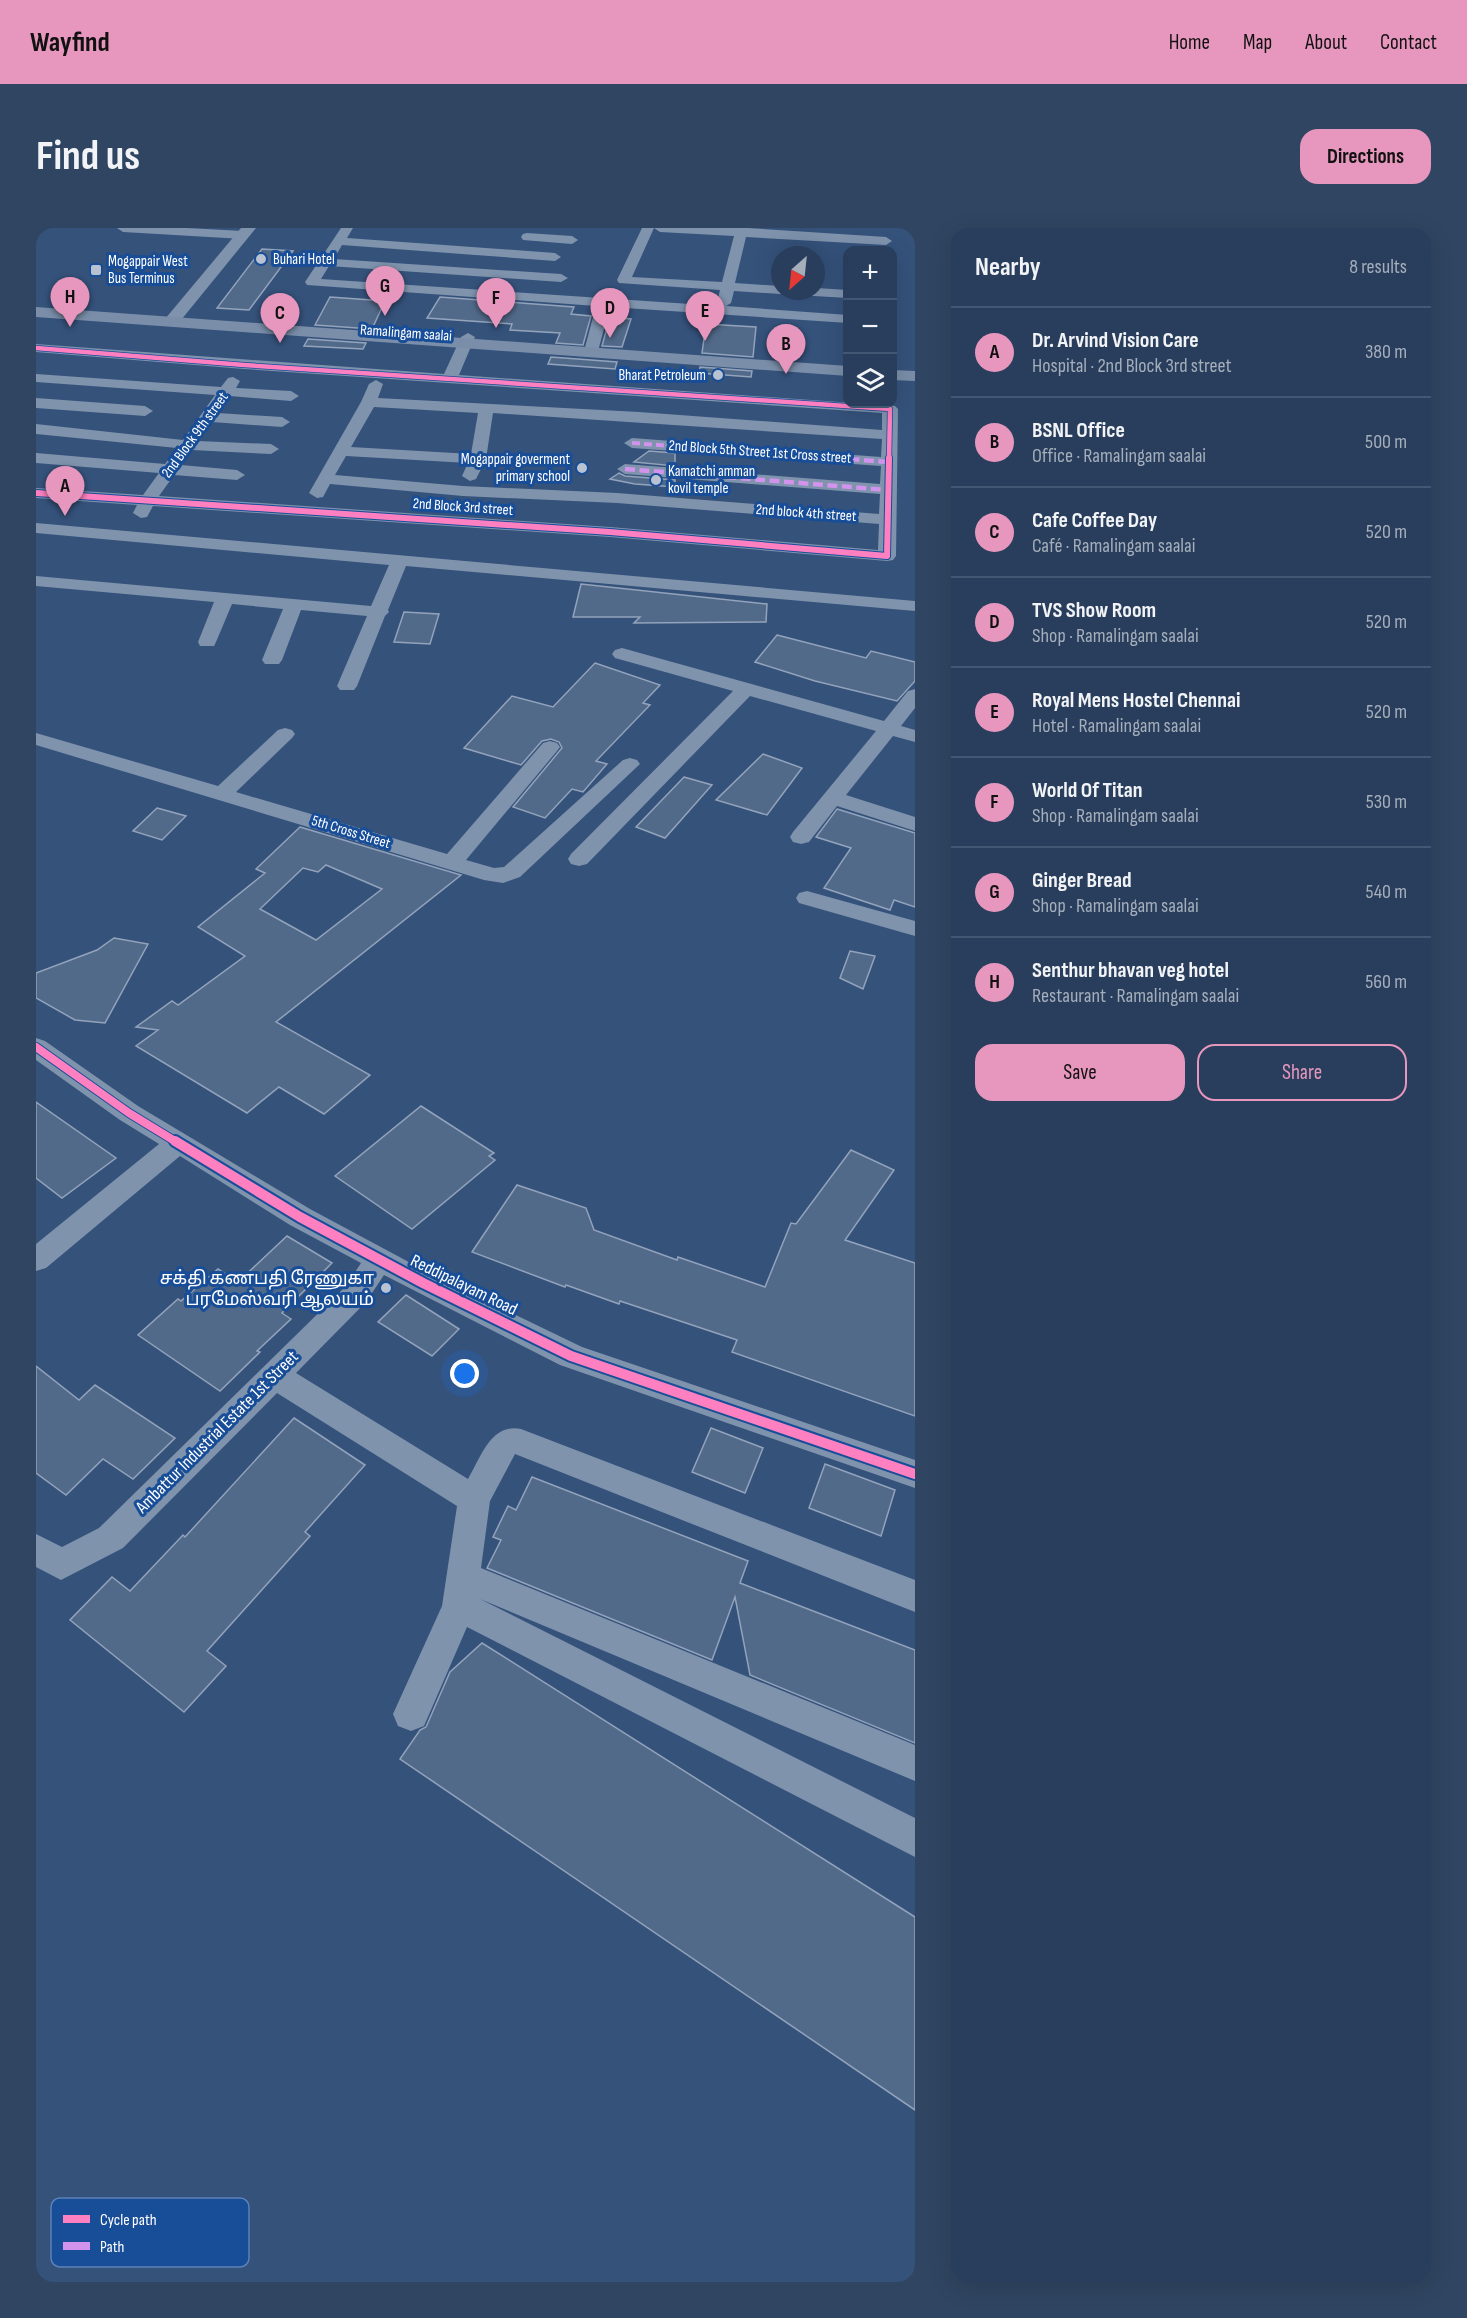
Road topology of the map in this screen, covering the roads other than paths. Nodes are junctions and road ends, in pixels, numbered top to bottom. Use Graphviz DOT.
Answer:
graph roads {
  1 [pos="123,228"];
  2 [pos="347,228"];
  3 [pos="648,228"];
  4 [pos="660,228"];
  5 [pos="741,230"];
  6 [pos="246,232"];
  7 [pos="572,240"];
  8 [pos="887,240"];
  9 [pos="338,241"];
  10 [pos="492,252"];
  11 [pos="555,257"];
  12 [pos="326,262"];
  13 [pos="481,272"];
  14 [pos="561,278"];
  15 [pos="728,286"];
  16 [pos="771,289"];
  17 [pos="470,293"];
  18 [pos="825,293"];
  19 [pos="843,294"];
  20 [pos="604,303"];
  21 [pos="36,306"];
  22 [pos="722,311"];
  23 [pos="36,312"];
  24 [pos="173,319"];
  25 [pos="843,319"];
  26 [pos="467,340"];
  27 [pos="36,348"];
  28 [pos="592,348"];
  29 [pos="719,357"];
  30 [pos="843,364"];
  31 [pos="244,365"];
  32 [pos="897,367"];
  33 [pos="915,369"];
  34 [pos="843,370"];
  35 [pos="379,375"];
  36 [pos="897,375"];
  37 [pos="915,376"];
  38 [pos="36,378"];
  39 [pos="450,378"];
  40 [pos="646,392"];
  41 [pos="225,394"];
  42 [pos="291,396"];
  43 [pos="369,402"];
  44 [pos="36,404"];
  45 [pos="486,410"];
  46 [pos="145,411"];
  47 [pos="208,417"];
  48 [pos="639,417"];
  49 [pos="282,422"];
  50 [pos="36,429"];
  51 [pos="890,435"];
  52 [pos="632,443"];
  53 [pos="190,445"];
  54 [pos="271,449"];
  55 [pos="340,451"];
  56 [pos="36,458"];
  57 [pos="478,459"];
  58 [pos="889,462"];
  59 [pos="625,469"];
  60 [pos="171,470"];
  61 [pos="237,475"];
  62 [pos="325,479"];
  63 [pos="888,490"];
  64 [pos="463,491"];
  65 [pos="36,493"];
  66 [pos="147,501"];
  67 [pos="307,511"];
  68 [pos="888,520"];
  69 [pos="612,521"];
  70 [pos="36,528"];
  71 [pos="130,536"];
  72 [pos="400,559"];
  73 [pos="36,581"];
  74 [pos="225,598"];
  75 [pos="294,604"];
  76 [pos="915,606"];
  77 [pos="380,612"];
  78 [pos="207,642"];
  79 [pos="622,654"];
  80 [pos="272,660"];
  81 [pos="347,686"];
  82 [pos="746,689"];
  83 [pos="915,695"];
  84 [pos="890,729"];
  85 [pos="285,734"];
  86 [pos="915,736"];
  87 [pos="36,739"];
  88 [pos="550,747"];
  89 [pos="630,764"];
  90 [pos="223,793"];
  91 [pos="833,798"];
  92 [pos="915,824"];
  93 [pos="801,837"];
  94 [pos="579,859"];
  95 [pos="452,862"];
  96 [pos="807,898"];
  97 [pos="915,929"];
  98 [pos="36,1047"];
  99 [pos="178,1143"];
  100 [pos="36,1260"];
  101 [pos="379,1260"];
  102 [pos="273,1375"];
  103 [pos="915,1474"];
  104 [pos="474,1500"];
  105 [pos="36,1549"];
  106 [pos="461,1591"];
  107 [pos="915,1596"];
  108 [pos="411,1714"];
  109 [pos="915,1763"];
  110 [pos="915,1838"];
  1 -- 6 [label="street"];
  2 -- 9 [label="street"];
  3 -- 15 [label="street"];
  4 -- 5 [label="street"];
  5 -- 8 [label="street"];
  5 -- 15 [label="street"];
  6 -- 24 [label="street"];
  7 -- 10 [label="street"];
  9 -- 10 [label="street"];
  9 -- 12 [label="street"];
  10 -- 11 [label="street"];
  10 -- 13 [label="street"];
  12 -- 13 [label="street"];
  12 -- 17 [label="street"];
  13 -- 14 [label="street"];
  13 -- 17 [label="street"];
  15 -- 16 [label="street"];
  15 -- 22 [label="street"];
  17 -- 20 [label="street"];
  18 -- 19 [label="street"];
  20 -- 22 [label="street"];
  20 -- 28 [label="street"];
  21 -- 24 [label="main road"];
  22 -- 25 [label="street"];
  23 -- 24 [label="main road"];
  24 -- 26 [label="main road"];
  26 -- 28 [label="main road"];
  26 -- 39 [label="street"];
  27 -- 31 [label="street"];
  28 -- 29 [label="main road"];
  29 -- 30 [label="main road"];
  29 -- 34 [label="main road"];
  31 -- 35 [label="street"];
  31 -- 41 [label="street, 2nd Block 9th street"];
  32 -- 33 [label="main road"];
  35 -- 39 [label="street"];
  35 -- 43 [label="street"];
  36 -- 37 [label="main road"];
  38 -- 41 [label="street"];
  39 -- 40 [label="street"];
  40 -- 48 [label="street"];
  40 -- 51 [label="street"];
  41 -- 42 [label="street"];
  41 -- 47 [label="street, 2nd Block 9th street"];
  43 -- 45 [label="street"];
  43 -- 55 [label="street"];
  44 -- 46 [label="street"];
  45 -- 48 [label="street"];
  45 -- 57 [label="street"];
  47 -- 49 [label="street"];
  47 -- 53 [label="street, 2nd Block 9th street"];
  48 -- 51 [label="street"];
  48 -- 52 [label="street"];
  50 -- 53 [label="street"];
  51 -- 58 [label="street"];
  52 -- 58 [label="street, 2nd Block 5th Street 1st Cross street"];
  52 -- 59 [label="street"];
  53 -- 54 [label="street"];
  53 -- 60 [label="street, 2nd Block 9th street"];
  55 -- 57 [label="street"];
  55 -- 62 [label="street"];
  56 -- 60 [label="street"];
  57 -- 64 [label="street"];
  58 -- 63 [label="street"];
  59 -- 63 [label="street"];
  59 -- 69 [label="street"];
  60 -- 61 [label="street"];
  60 -- 66 [label="street, 2nd Block 9th street"];
  62 -- 64 [label="street"];
  62 -- 67 [label="street"];
  63 -- 68 [label="street"];
  64 -- 69 [label="street"];
  65 -- 66 [label="street, 2nd Block 3rd street"];
  66 -- 67 [label="street, 2nd Block 3rd street"];
  66 -- 71 [label="street, 2nd Block 9th street"];
  67 -- 69 [label="street, 2nd Block 3rd street"];
  68 -- 69 [label="street, 2nd block 4th street"];
  68 -- 69 [label="street, 2nd Block 3rd street"];
  70 -- 71 [label="street"];
  71 -- 72 [label="street"];
  72 -- 76 [label="street"];
  72 -- 77 [label="street"];
  73 -- 74 [label="street"];
  74 -- 75 [label="street"];
  74 -- 78 [label="street"];
  75 -- 77 [label="street"];
  75 -- 80 [label="street"];
  77 -- 81 [label="street"];
  79 -- 82 [label="street"];
  82 -- 84 [label="street"];
  82 -- 94 [label="street"];
  83 -- 84 [label="street"];
  84 -- 86 [label="street"];
  84 -- 91 [label="street"];
  85 -- 90 [label="street"];
  87 -- 90 [label="street, 5th Cross Street"];
  88 -- 95 [label="street"];
  89 -- 95 [label="street, 5th Cross Street"];
  90 -- 95 [label="street, 5th Cross Street"];
  91 -- 92 [label="street"];
  91 -- 93 [label="street"];
  96 -- 97 [label="street"];
  98 -- 99 [label="street, Reddipalayam Road"];
  99 -- 100 [label="street"];
  99 -- 101 [label="street, Reddipalayam Road"];
  101 -- 102 [label="street, Ambattur Industrial Estate 1st Street"];
  101 -- 103 [label="street, Reddipalayam Road"];
  102 -- 104 [label="street"];
  102 -- 105 [label="street, Ambattur Industrial Estate 1st Street"];
  104 -- 106 [label="street"];
  104 -- 107 [label="street"];
  106 -- 108 [label="street"];
  106 -- 109 [label="street"];
  106 -- 110 [label="street"];
}
